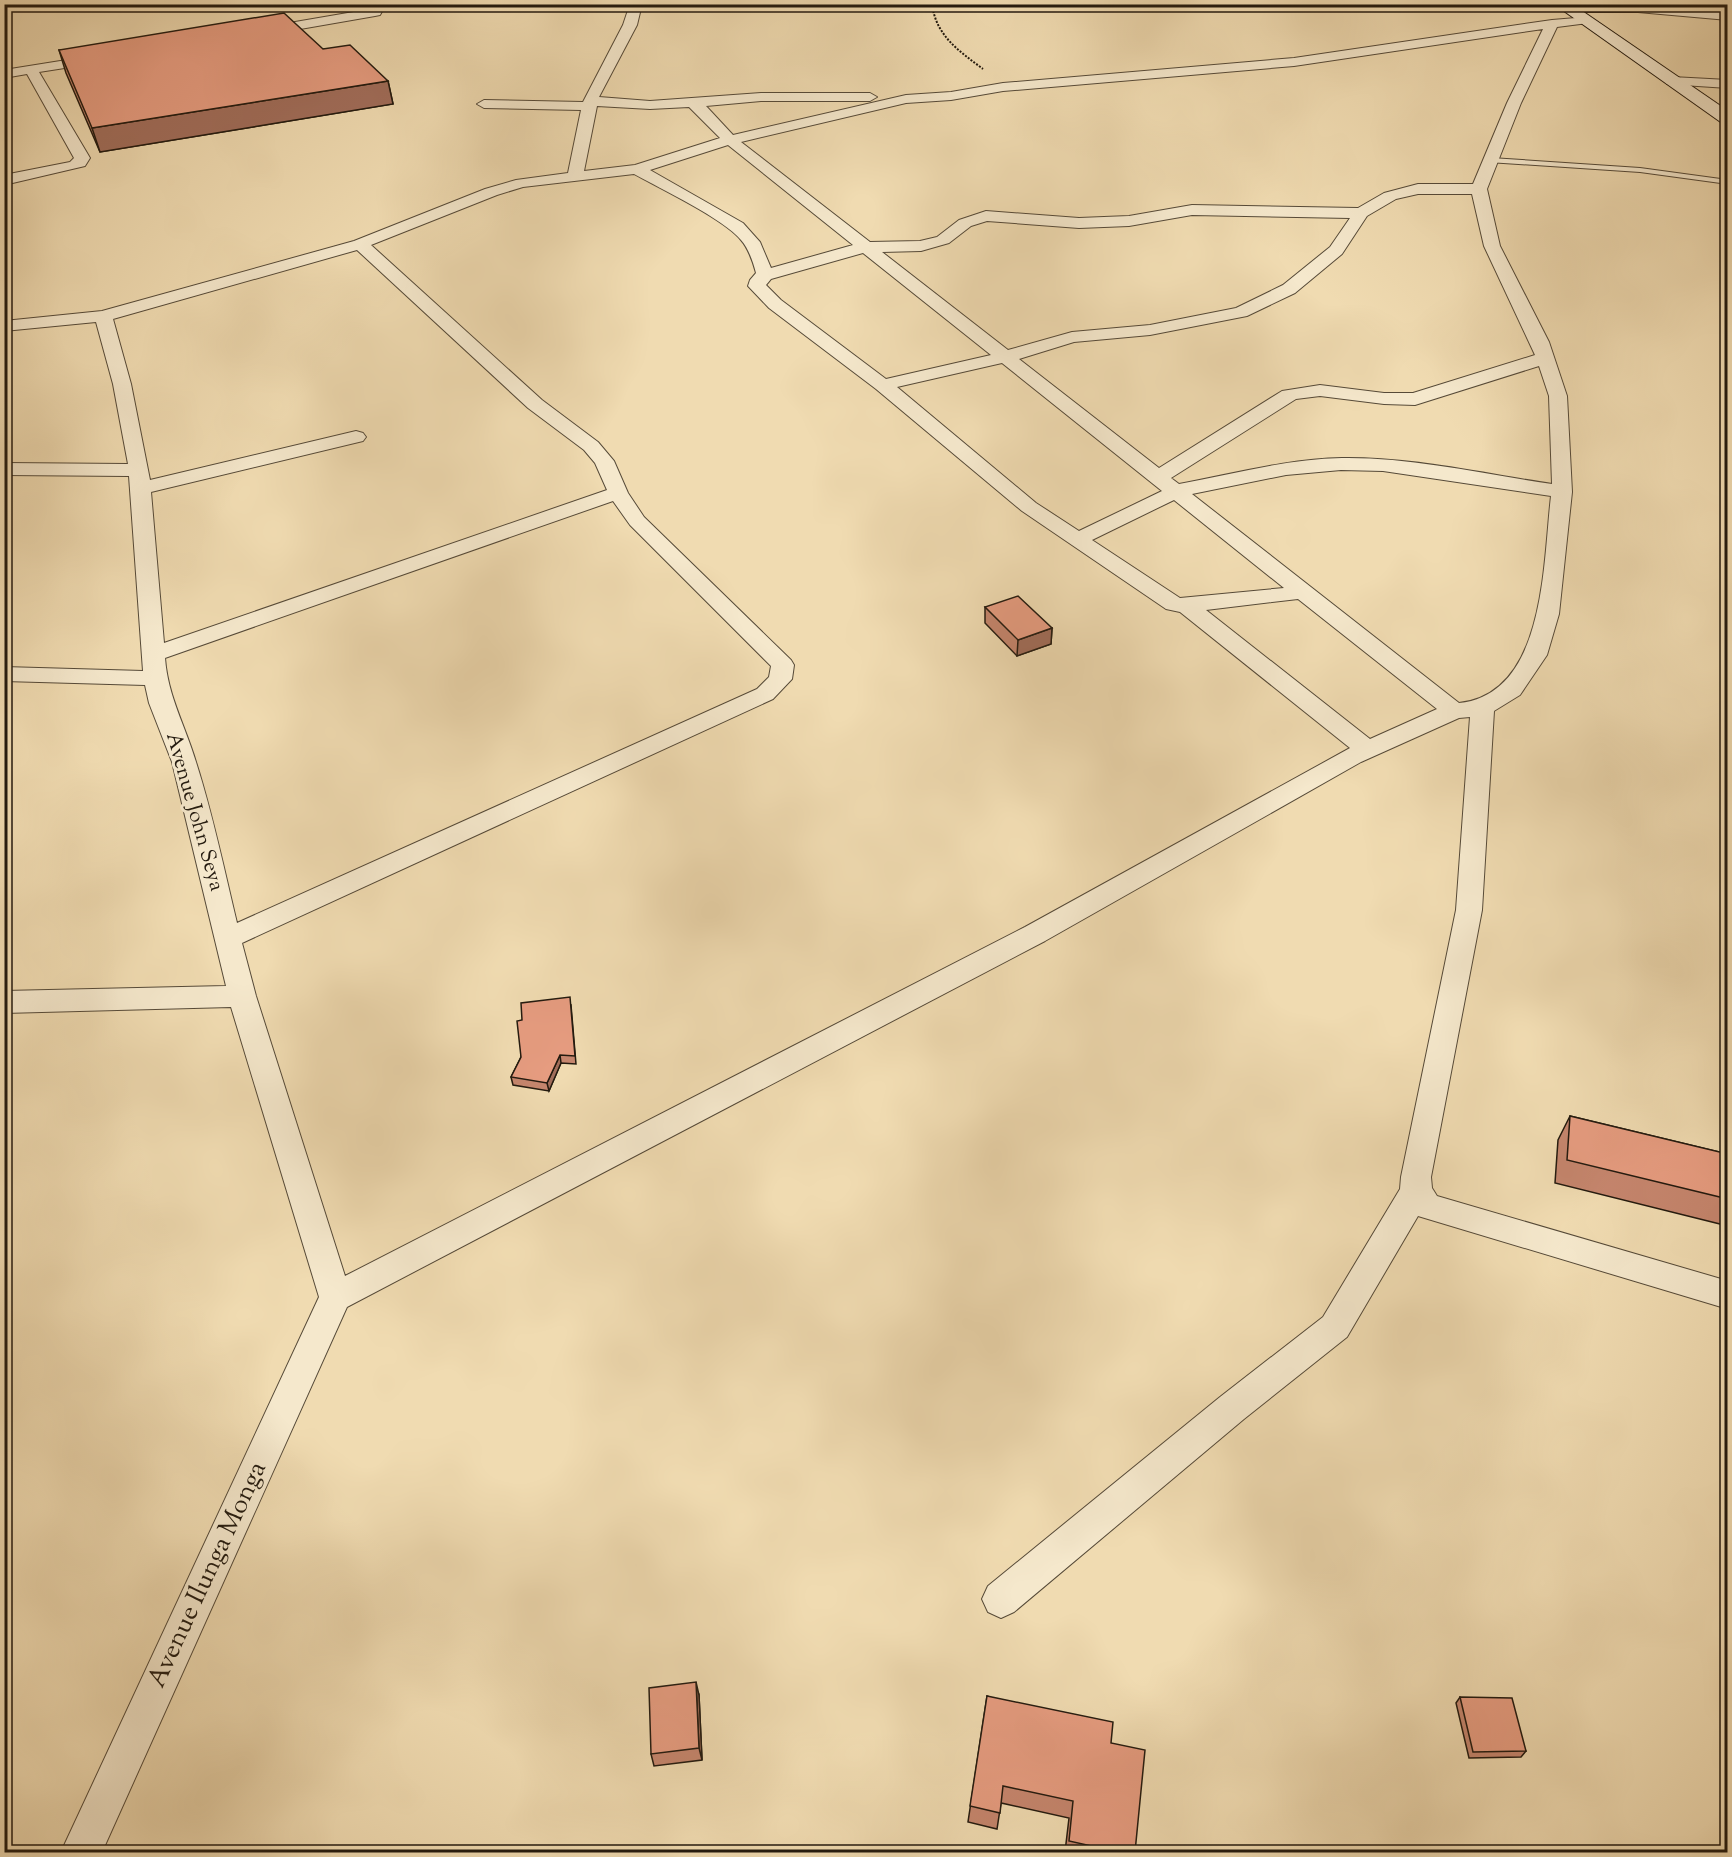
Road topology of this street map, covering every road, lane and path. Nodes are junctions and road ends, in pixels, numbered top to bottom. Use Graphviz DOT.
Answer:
graph roads {
  1 [pos="380,4"];
  2 [pos="636,4"];
  3 [pos="932,4"];
  4 [pos="1708,9"];
  5 [pos="1566,14"];
  6 [pos="1728,16"];
  7 [pos="249,33"];
  8 [pos="111,56"];
  9 [pos="31,70"];
  10 [pos="4,74"];
  11 [pos="1672,81"];
  12 [pos="1728,84"];
  13 [pos="1003,87"];
  14 [pos="906,99"];
  15 [pos="590,103"];
  16 [pos="692,103"];
  17 [pos="484,104"];
  18 [pos="1728,119"];
  19 [pos="730,140"];
  20 [pos="1491,160"];
  21 [pos="637,169"];
  22 [pos="574,177"];
  23 [pos="4,180"];
  24 [pos="1728,182"];
  25 [pos="1479,189"];
  26 [pos="1361,213"];
  27 [pos="360,244"];
  28 [pos="866,246"];
  29 [pos="765,275"];
  30 [pos="103,316"];
  31 [pos="4,326"];
  32 [pos="1005,357"];
  33 [pos="1545,358"];
  34 [pos="883,385"];
  35 [pos="356,437"];
  36 [pos="4,469"];
  37 [pos="1159,477"];
  38 [pos="140,479"];
  39 [pos="1177,491"];
  40 [pos="1562,492"];
  41 [pos="618,493"];
  42 [pos="1078,539"];
  43 [pos="1304,592"];
  44 [pos="1187,606"];
  45 [pos="154,666"];
  46 [pos="4,674"];
  47 [pos="1482,708"];
  48 [pos="1454,711"];
  49 [pos="1367,749"];
  50 [pos="228,938"];
  51 [pos="242,996"];
  52 [pos="4,1002"];
  53 [pos="1416,1191"];
  54 [pos="1728,1295"];
  55 [pos="335,1298"];
  56 [pos="1000,1599"];
  57 [pos="81,1852"];
  1 -- 7 [label="street"];
  2 -- 15 [label="street"];
  3 -- 13 [label="path"];
  4 -- 5 [label="street"];
  4 -- 6 [label="street"];
  5 -- 11 [label="street"];
  5 -- 13 [label="street"];
  5 -- 20 [label="street"];
  8 -- 9 [label="street"];
  9 -- 10 [label="street"];
  9 -- 23 [label="street"];
  11 -- 12 [label="street"];
  11 -- 18 [label="street"];
  13 -- 14 [label="street"];
  14 -- 16 [label="street"];
  14 -- 19 [label="street"];
  15 -- 16 [label="street"];
  15 -- 17 [label="street"];
  15 -- 22 [label="street"];
  16 -- 19 [label="street"];
  19 -- 21 [label="street"];
  19 -- 28 [label="street"];
  20 -- 24 [label="lane"];
  20 -- 25 [label="street"];
  21 -- 22 [label="street"];
  21 -- 29 [label="street"];
  22 -- 27 [label="street"];
  25 -- 26 [label="street"];
  25 -- 33 [label="street"];
  26 -- 28 [label="street"];
  26 -- 32 [label="street"];
  27 -- 30 [label="street"];
  27 -- 41 [label="street"];
  28 -- 29 [label="street"];
  28 -- 32 [label="street"];
  29 -- 34 [label="street"];
  30 -- 31 [label="street"];
  30 -- 38 [label="street, Avenue John Seya"];
  32 -- 34 [label="street"];
  32 -- 37 [label="street"];
  33 -- 37 [label="street"];
  33 -- 40 [label="street"];
  34 -- 42 [label="street"];
  35 -- 38 [label="street"];
  36 -- 38 [label="street"];
  37 -- 39 [label="street"];
  38 -- 45 [label="street, Avenue John Seya"];
  39 -- 40 [label="street"];
  39 -- 42 [label="street"];
  39 -- 43 [label="street"];
  40 -- 47 [label="street"];
  41 -- 45 [label="street"];
  41 -- 50 [label="street"];
  42 -- 44 [label="street"];
  43 -- 44 [label="street"];
  43 -- 48 [label="street"];
  44 -- 49 [label="street"];
  45 -- 46 [label="street"];
  45 -- 50 [label="street, Avenue John Seya"];
  47 -- 48 [label="street"];
  47 -- 53 [label="street"];
  48 -- 49 [label="street"];
  49 -- 55 [label="street"];
  50 -- 51 [label="street, Avenue John Seya"];
  51 -- 52 [label="street"];
  51 -- 55 [label="street, Avenue John Seya"];
  53 -- 54 [label="street"];
  53 -- 56 [label="street"];
  55 -- 57 [label="street, Avenue Ilunga Monga"];
}
